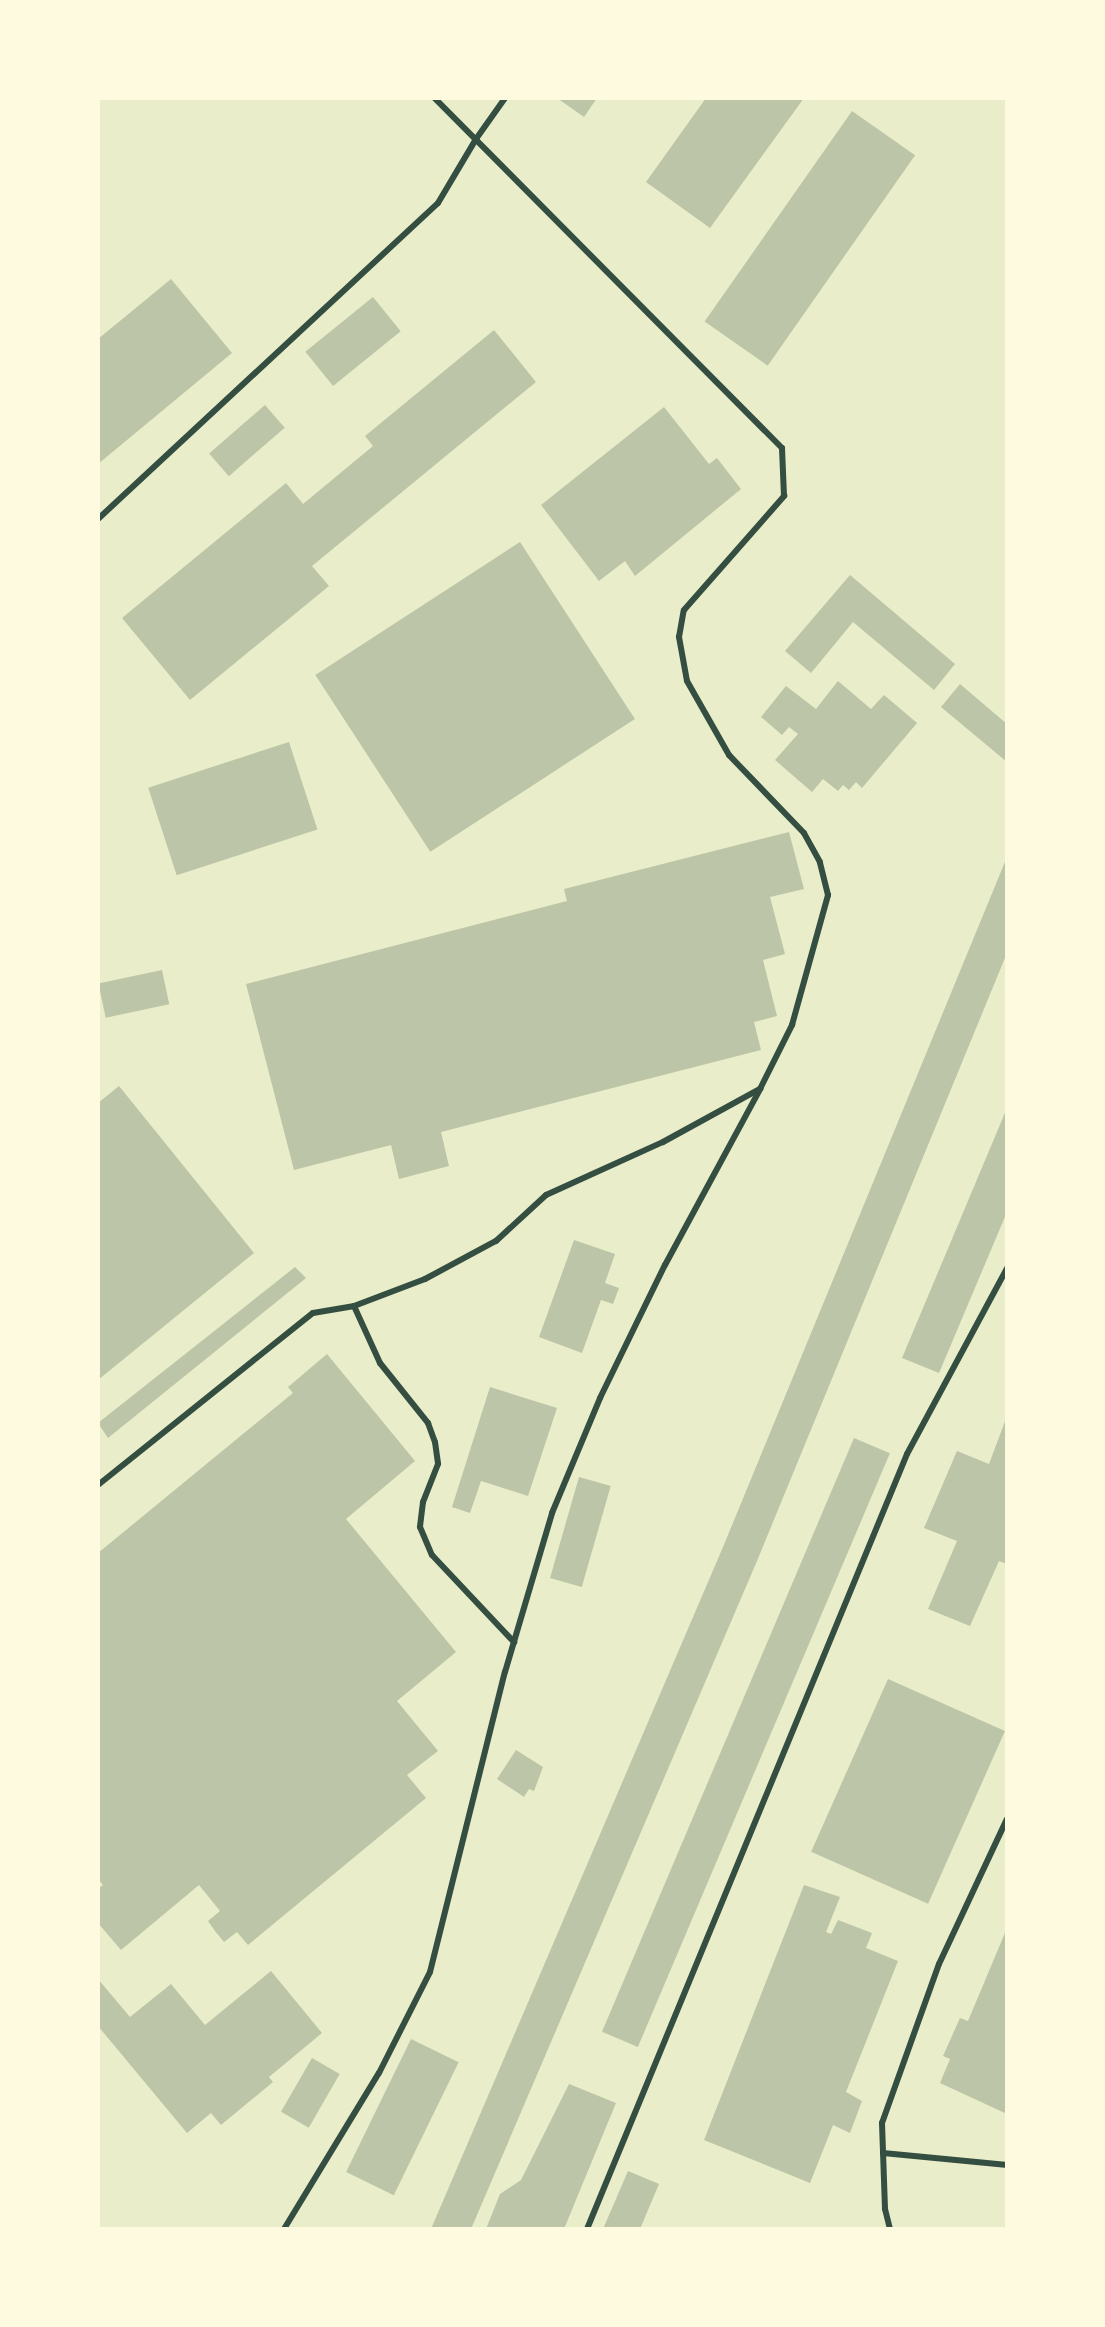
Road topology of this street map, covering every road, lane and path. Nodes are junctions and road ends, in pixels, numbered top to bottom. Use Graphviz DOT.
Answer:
graph roads {
  1 [pos="435,98"];
  2 [pos="505,98"];
  3 [pos="476,139"];
  4 [pos="98,519"];
  5 [pos="760,1089"];
  6 [pos="1007,1268"];
  7 [pos="354,1306"];
  8 [pos="98,1485"];
  9 [pos="514,1642"];
  10 [pos="1007,1819"];
  11 [pos="883,2153"];
  12 [pos="1007,2165"];
  13 [pos="284,2229"];
  14 [pos="587,2229"];
  15 [pos="890,2229"];
  1 -- 3 [label="lane"];
  2 -- 3 [label="lane"];
  3 -- 4 [label="lane"];
  3 -- 5 [label="lane"];
  5 -- 7 [label="lane"];
  5 -- 9 [label="lane"];
  6 -- 14 [label="lane"];
  7 -- 8 [label="lane"];
  7 -- 9 [label="lane"];
  9 -- 13 [label="lane"];
  10 -- 11 [label="lane"];
  11 -- 12 [label="lane"];
  11 -- 15 [label="lane"];
}
